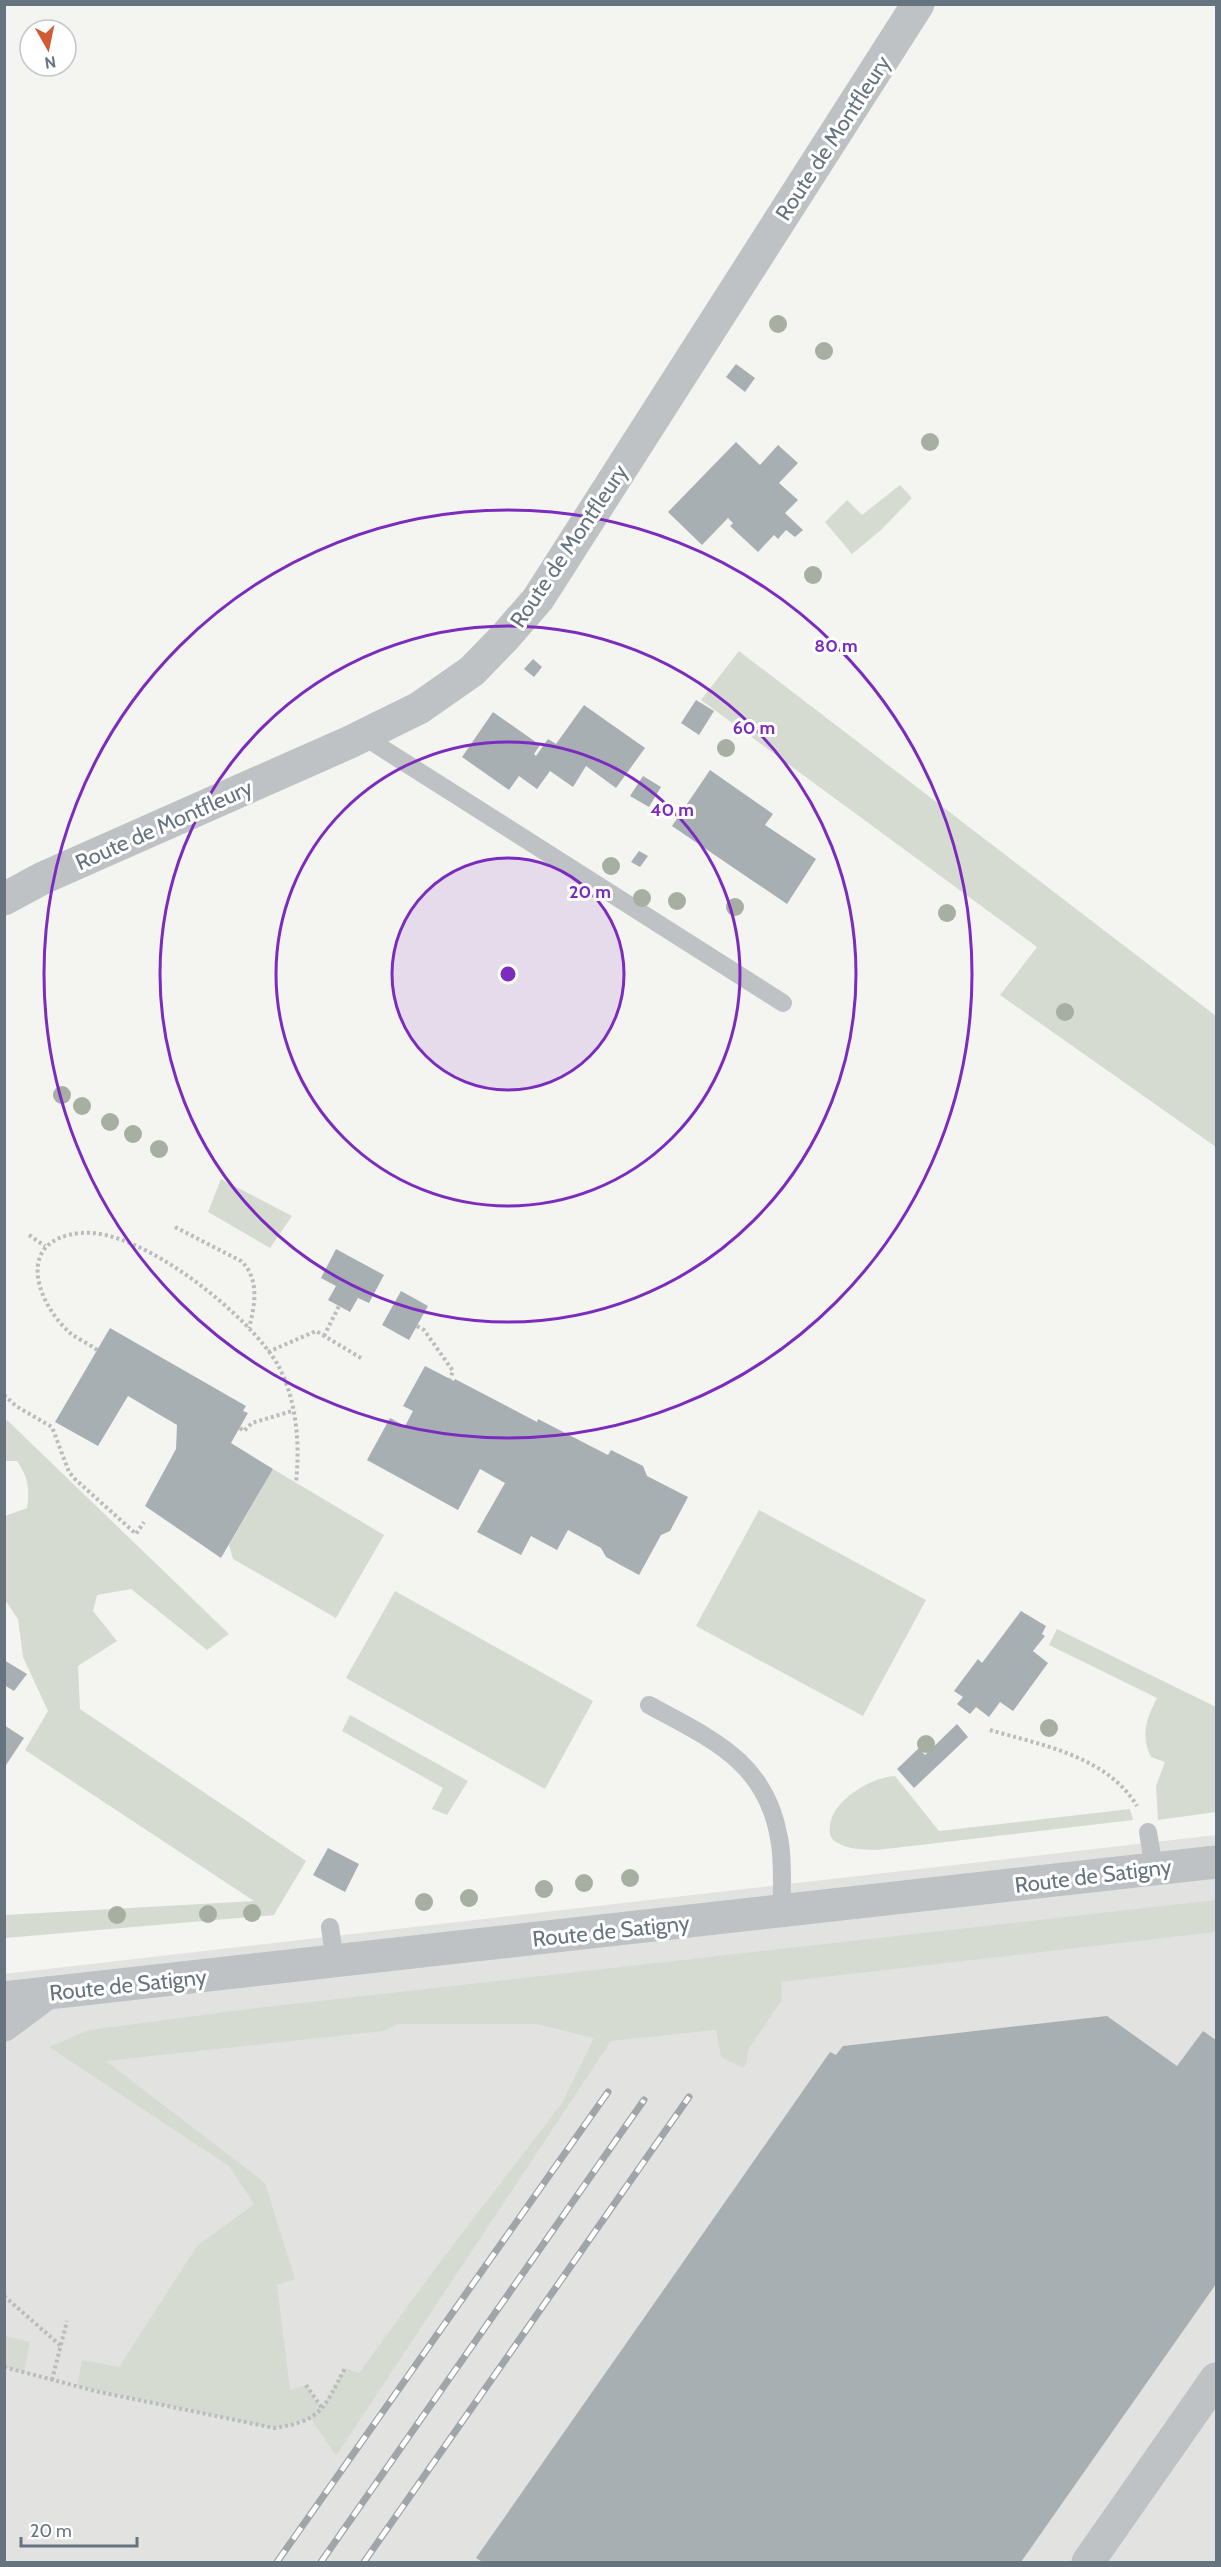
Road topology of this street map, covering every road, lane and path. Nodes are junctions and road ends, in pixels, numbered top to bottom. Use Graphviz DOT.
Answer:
graph roads {
  1 [pos="918,4"];
  2 [pos="363,736"];
  3 [pos="4,899"];
  4 [pos="783,1004"];
  5 [pos="175,1227"];
  6 [pos="29,1234"];
  7 [pos="45,1246"];
  8 [pos="339,1306"];
  9 [pos="417,1326"];
  10 [pos="248,1328"];
  11 [pos="324,1336"];
  12 [pos="97,1350"];
  13 [pos="268,1352"];
  14 [pos="361,1358"];
  15 [pos="450,1379"];
  16 [pos="4,1395"];
  17 [pos="292,1411"];
  18 [pos="240,1428"];
  19 [pos="296,1483"];
  20 [pos="144,1522"];
  21 [pos="649,1705"];
  22 [pos="990,1730"];
  23 [pos="1134,1801"];
  24 [pos="1148,1832"];
  25 [pos="1216,1862"];
  26 [pos="1154,1869"];
  27 [pos="782,1912"];
  28 [pos="330,1927"];
  29 [pos="335,1962"];
  30 [pos="47,1994"];
  31 [pos="4,1998"];
  32 [pos="4,2025"];
  33 [pos="4,2296"];
  34 [pos="67,2321"];
  35 [pos="61,2346"];
  36 [pos="4,2367"];
  37 [pos="345,2368"];
  38 [pos="1216,2379"];
  39 [pos="52,2380"];
  40 [pos="306,2385"];
  41 [pos="322,2408"];
  42 [pos="1088,2562"];
  1 -- 2 [label="street, Route de Montfleury"];
  2 -- 3 [label="street, Route de Montfleury"];
  2 -- 4 [label="lane"];
  5 -- 10 [label="path"];
  6 -- 7 [label="path"];
  7 -- 10 [label="path"];
  7 -- 12 [label="path"];
  8 -- 11 [label="path"];
  9 -- 15 [label="path"];
  10 -- 13 [label="path"];
  11 -- 13 [label="path"];
  11 -- 14 [label="path"];
  13 -- 17 [label="path"];
  16 -- 20 [label="path"];
  17 -- 18 [label="path"];
  17 -- 19 [label="path"];
  21 -- 27 [label="lane"];
  22 -- 23 [label="path"];
  24 -- 26 [label="lane"];
  25 -- 26 [label="street, Route de Satigny"];
  26 -- 27 [label="street, Route de Satigny"];
  27 -- 29 [label="street, Route de Satigny"];
  28 -- 29 [label="lane"];
  29 -- 30 [label="street, Route de Satigny"];
  30 -- 31 [label="street, Route de Satigny"];
  30 -- 32 [label="street"];
  33 -- 35 [label="path"];
  34 -- 35 [label="path"];
  35 -- 39 [label="path"];
  36 -- 39 [label="path"];
  37 -- 41 [label="path"];
  38 -- 42 [label="street"];
  39 -- 41 [label="path"];
  40 -- 41 [label="path"];
}
